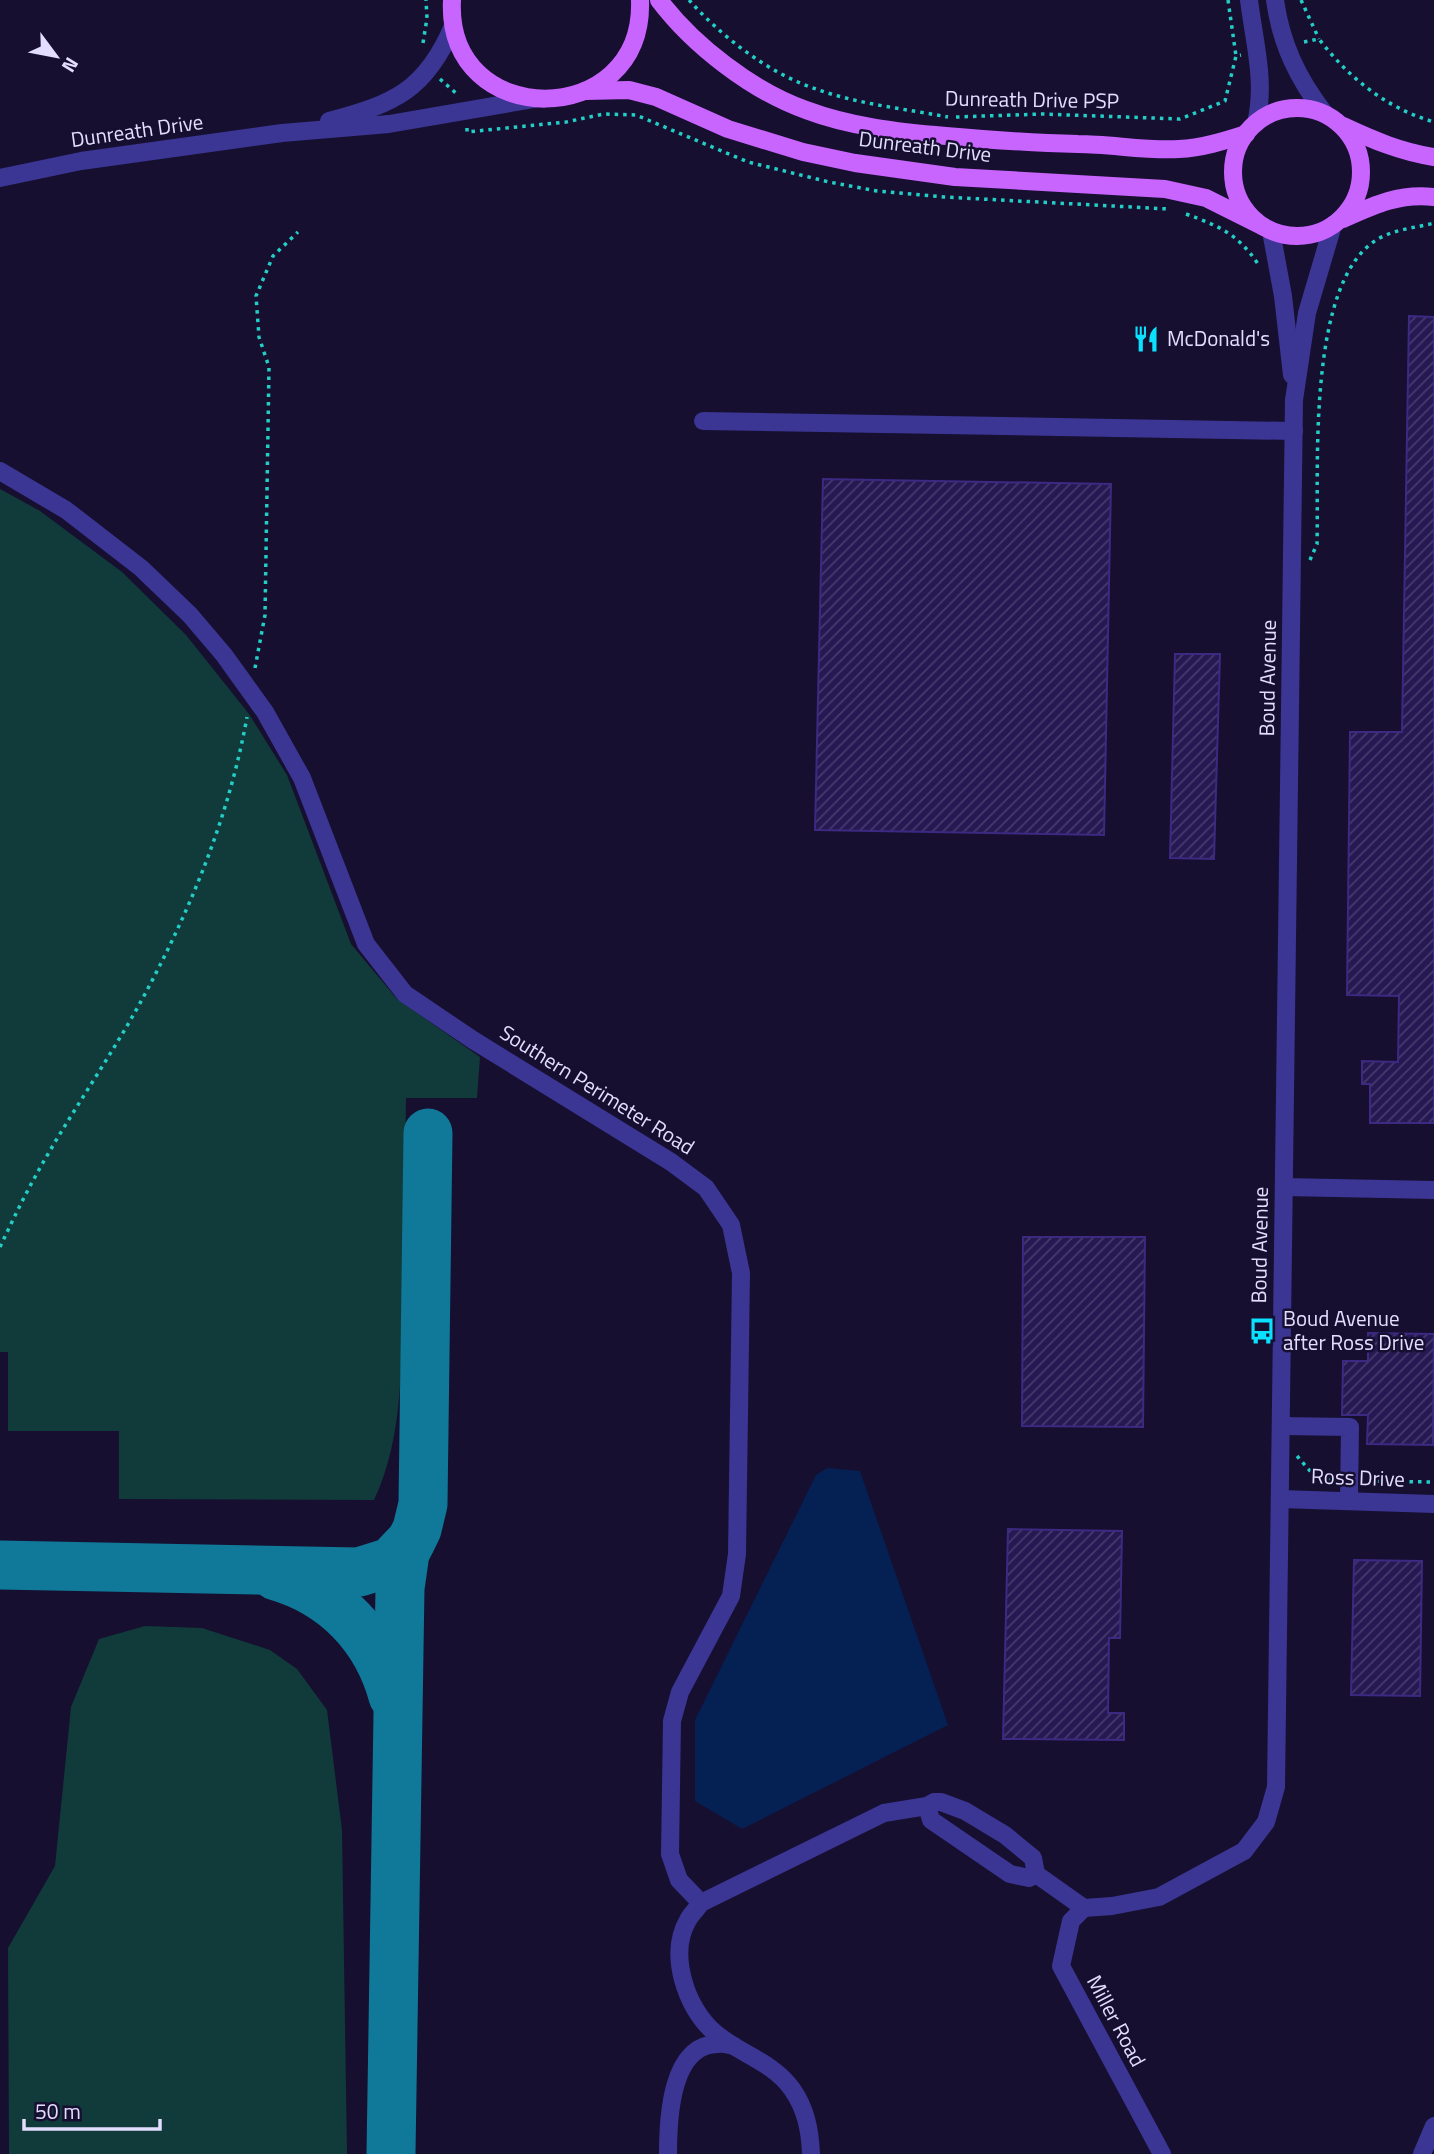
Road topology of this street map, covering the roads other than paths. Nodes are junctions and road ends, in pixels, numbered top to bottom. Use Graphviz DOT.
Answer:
graph roads {
  1 [pos="640,0"];
  2 [pos="659,0"];
  3 [pos="1249,0"];
  4 [pos="1275,0"];
  5 [pos="451,9"];
  6 [pos="585,91"];
  7 [pos="534,99"];
  8 [pos="1325,114"];
  9 [pos="1343,126"];
  10 [pos="1251,128"];
  11 [pos="282,133"];
  12 [pos="1434,157"];
  13 [pos="0,178"];
  14 [pos="1434,197"];
  15 [pos="1336,223"];
  16 [pos="1268,229"];
  17 [pos="1294,400"];
  18 [pos="702,421"];
  19 [pos="1294,431"];
  20 [pos="0,471"];
  21 [pos="1284,1187"];
  22 [pos="1434,1190"];
  23 [pos="1289,1426"];
  24 [pos="1280,1499"];
  25 [pos="1349,1501"];
  26 [pos="1434,1503"];
  27 [pos="927,1806"];
  28 [pos="1036,1874"];
  29 [pos="701,1903"];
  30 [pos="1084,1908"];
  31 [pos="734,2046"];
  32 [pos="1434,2126"];
  33 [pos="668,2154"];
  34 [pos="811,2154"];
  35 [pos="1162,2154"];
  36 [pos="1422,2154"];
  1 -- 6 [label="main road"];
  2 -- 10 [label="main road, Dunreath Drive"];
  3 -- 10 [label="street"];
  4 -- 8 [label="street"];
  5 -- 7 [label="main road"];
  5 -- 11 [label="street, Dunreath Drive"];
  6 -- 7 [label="main road"];
  6 -- 16 [label="main road, Dunreath Drive"];
  7 -- 11 [label="street, Dunreath Drive"];
  8 -- 9 [label="main road"];
  8 -- 10 [label="main road"];
  9 -- 12 [label="main road"];
  9 -- 15 [label="main road"];
  10 -- 16 [label="main road"];
  11 -- 13 [label="street, Dunreath Drive"];
  14 -- 15 [label="main road"];
  15 -- 16 [label="main road"];
  15 -- 17 [label="street, Boud Avenue"];
  16 -- 17 [label="street, Boud Avenue"];
  17 -- 19 [label="street, Boud Avenue"];
  18 -- 19 [label="street"];
  19 -- 21 [label="street, Boud Avenue"];
  20 -- 29 [label="street, Southern Perimeter Road"];
  21 -- 22 [label="street"];
  21 -- 23 [label="street, Boud Avenue"];
  23 -- 24 [label="street, Boud Avenue"];
  23 -- 25 [label="street"];
  24 -- 25 [label="street, Ross Drive"];
  24 -- 30 [label="street, Boud Avenue"];
  25 -- 26 [label="street, Ross Drive"];
  27 -- 28 [label="street"];
  27 -- 28 [label="street"];
  27 -- 29 [label="street"];
  28 -- 30 [label="street"];
  29 -- 31 [label="street"];
  30 -- 35 [label="street, Miller Road"];
  31 -- 33 [label="street"];
  31 -- 34 [label="street"];
  32 -- 36 [label="street"];
}
